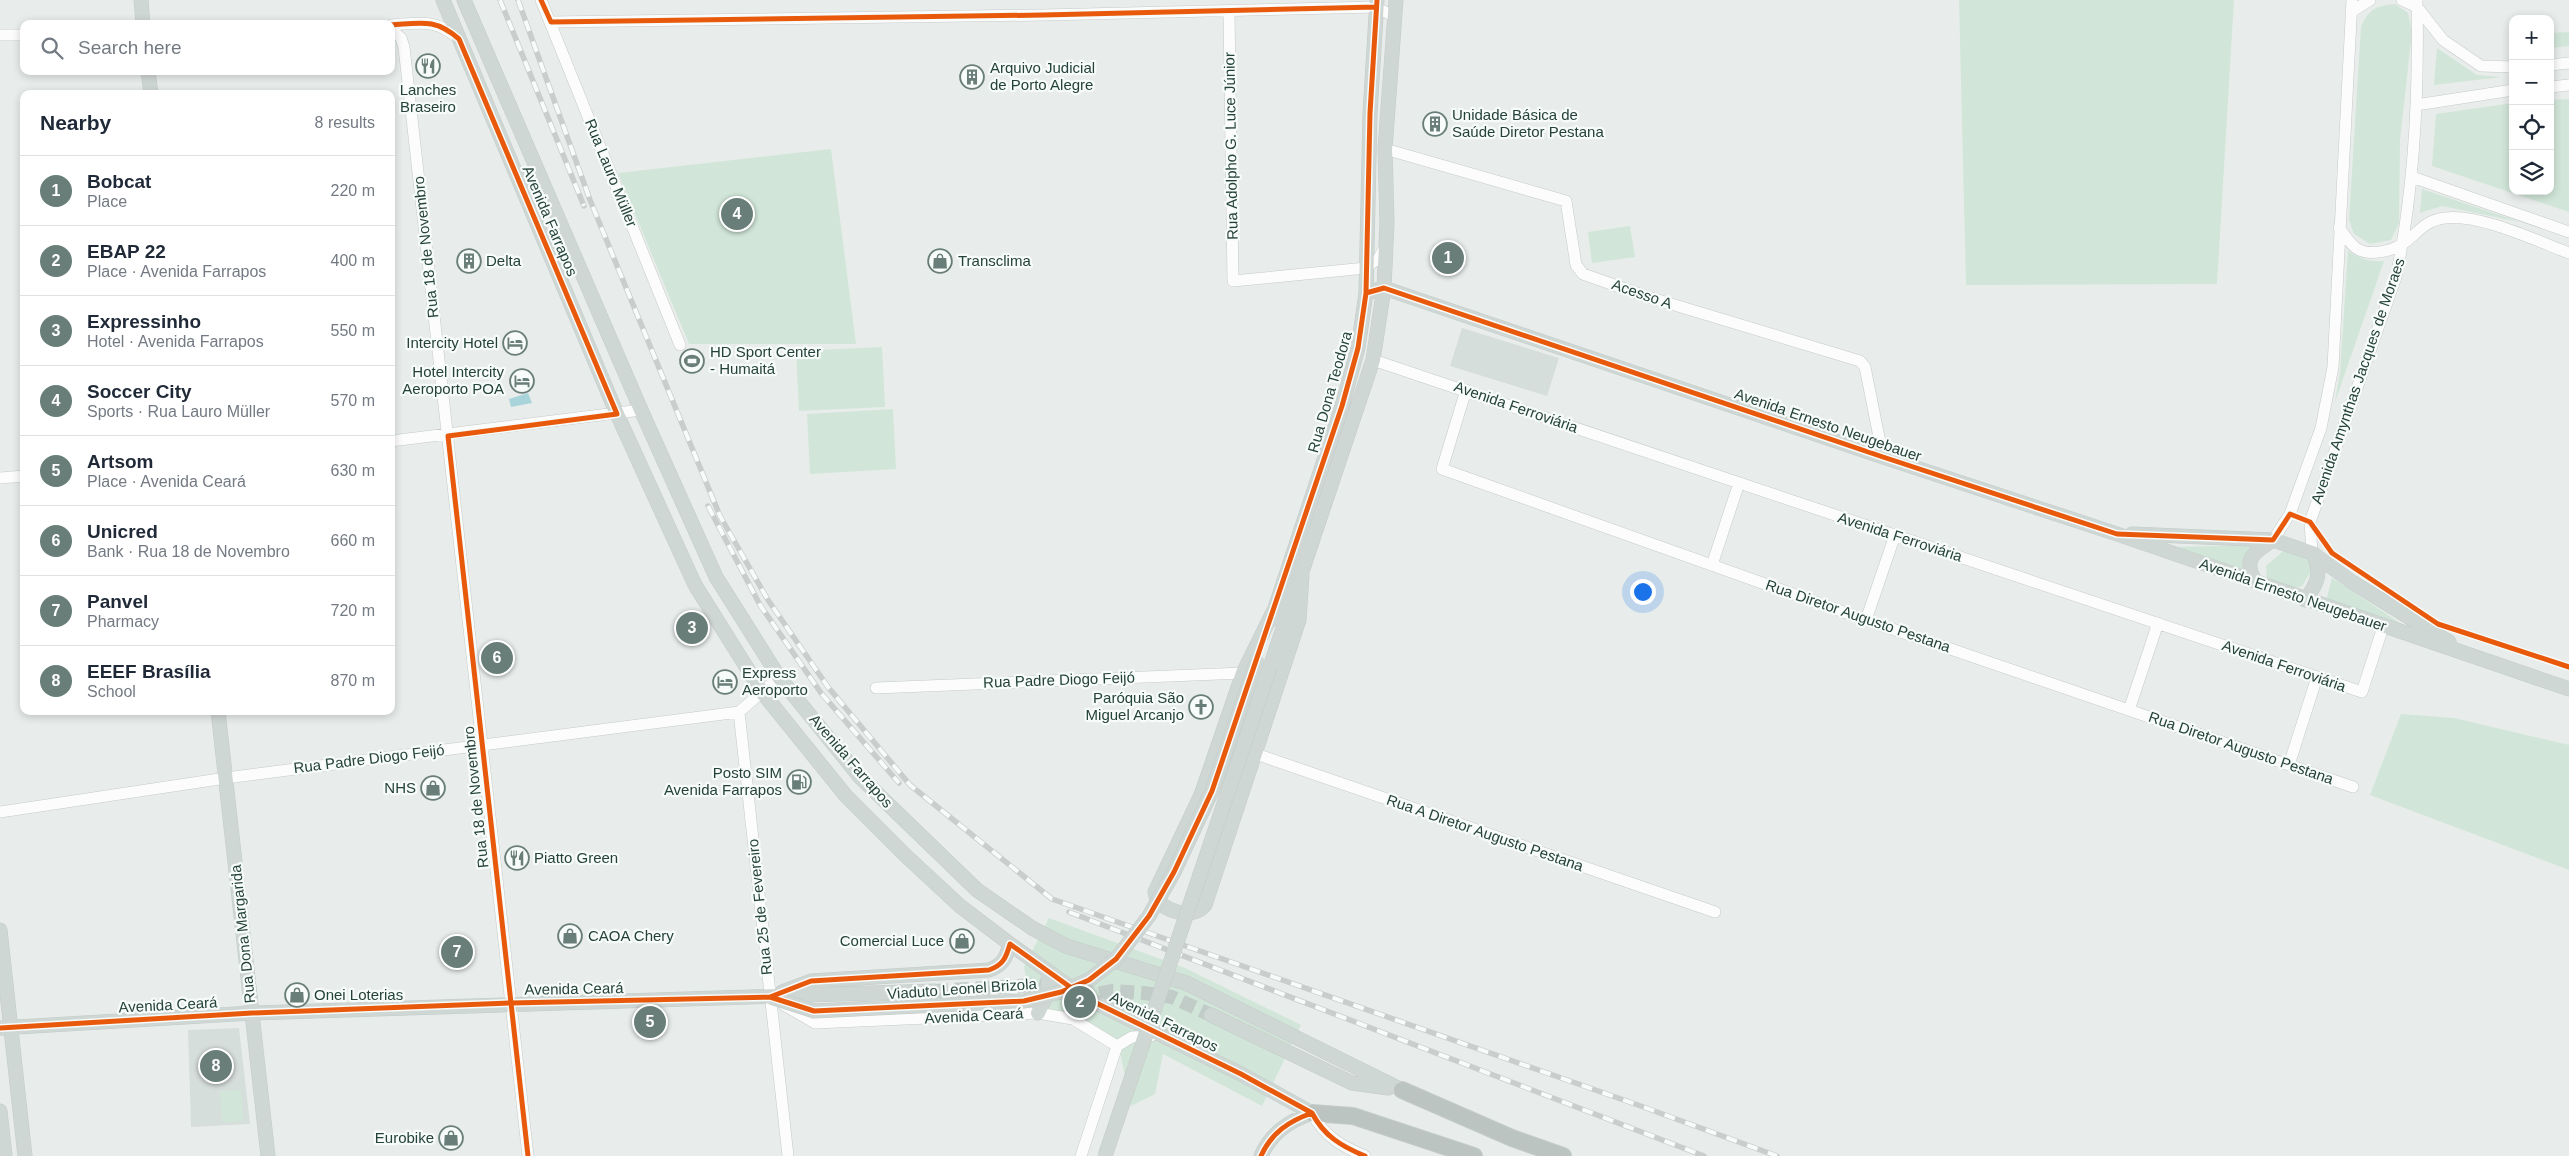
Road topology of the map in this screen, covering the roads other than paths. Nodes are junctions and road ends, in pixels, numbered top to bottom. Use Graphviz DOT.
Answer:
graph roads {
  1 [pos="141,0"];
  2 [pos="443,0"];
  3 [pos="464,0"];
  4 [pos="541,0"];
  5 [pos="1396,0"];
  6 [pos="2370,0"];
  7 [pos="2402,0"];
  8 [pos="2417,3"];
  9 [pos="1377,4"];
  10 [pos="2351,6"];
  11 [pos="1229,12"];
  12 [pos="1393,16"];
  13 [pos="143,20"];
  14 [pos="551,22"];
  15 [pos="395,25"];
  16 [pos="395,33"];
  17 [pos="20,34"];
  18 [pos="0,35"];
  19 [pos="459,39"];
  20 [pos="2569,64"];
  21 [pos="2554,65"];
  22 [pos="2509,67"];
  23 [pos="149,75"];
  24 [pos="2569,85"];
  25 [pos="2554,87"];
  26 [pos="150,90"];
  27 [pos="2509,91"];
  28 [pos="2416,105"];
  29 [pos="1384,149"];
  30 [pos="2412,178"];
  31 [pos="2339,228"];
  32 [pos="2569,232"];
  33 [pos="2403,243"];
  34 [pos="1385,247"];
  35 [pos="2569,253"];
  36 [pos="1366,268"];
  37 [pos="1384,288"];
  38 [pos="1366,292"];
  39 [pos="680,346"];
  40 [pos="1373,360"];
  41 [pos="1466,390"];
  42 [pos="641,410"];
  43 [pos="617,414"];
  44 [pos="448,436"];
  45 [pos="395,441"];
  46 [pos="1883,457"];
  47 [pos="20,476"];
  48 [pos="0,478"];
  49 [pos="1739,483"];
  50 [pos="2117,534"];
  51 [pos="1895,535"];
  52 [pos="2273,540"];
  53 [pos="2312,553"];
  54 [pos="1712,565"];
  55 [pos="1302,575"];
  56 [pos="2255,582"];
  57 [pos="2305,600"];
  58 [pos="1273,612"];
  59 [pos="1866,620"];
  60 [pos="2158,623"];
  61 [pos="2383,626"];
  62 [pos="2468,655"];
  63 [pos="1263,664"];
  64 [pos="1243,673"];
  65 [pos="779,676"];
  66 [pos="2317,677"];
  67 [pos="876,688"];
  68 [pos="2569,688"];
  69 [pos="762,692"];
  70 [pos="2129,710"];
  71 [pos="739,712"];
  72 [pos="218,715"];
  73 [pos="483,745"];
  74 [pos="1256,754"];
  75 [pos="2289,765"];
  76 [pos="226,778"];
  77 [pos="2353,787"];
  78 [pos="0,812"];
  79 [pos="1715,912"];
  80 [pos="0,930"];
  81 [pos="1010,944"];
  82 [pos="1048,972"];
  83 [pos="934,991"];
  84 [pos="770,997"];
  85 [pos="512,1003"];
  86 [pos="252,1012"];
  87 [pos="1038,1013"];
  88 [pos="1211,1015"];
  89 [pos="5,1028"];
  90 [pos="1167,1037"];
  91 [pos="1117,1046"];
  92 [pos="1402,1090"];
  93 [pos="0,1111"];
  94 [pos="1312,1113"];
  95 [pos="5,1156"];
  96 [pos="25,1156"];
  97 [pos="268,1156"];
  98 [pos="528,1156"];
  99 [pos="788,1156"];
  100 [pos="1081,1156"];
  101 [pos="1105,1156"];
  102 [pos="1261,1156"];
  103 [pos="1365,1156"];
  104 [pos="1474,1156"];
  105 [pos="1563,1156"];
  1 -- 13 [label="main road"];
  2 -- 19 [label="main road, Avenida Farrapos"];
  3 -- 42 [label="main road, Avenida Farrapos"];
  4 -- 14 [label="street, Rua Lauro Müller"];
  5 -- 12 [label="main road, Rua Dona Teodora"];
  6 -- 10 [label="street"];
  7 -- 8 [label="street"];
  8 -- 22 [label="street"];
  8 -- 28 [label="street, Avenida Amynthas Jacques de Moraes"];
  9 -- 11 [label="street"];
  9 -- 12 [label="street"];
  9 -- 36 [label="main road, Rua Dona Teodora"];
  10 -- 31 [label="street, Avenida Amynthas Jacques de Moraes"];
  11 -- 14 [label="street"];
  11 -- 36 [label="street, Rua Adolpho G. Luce Júnior"];
  12 -- 29 [label="main road, Rua Dona Teodora"];
  14 -- 39 [label="street, Rua Lauro Müller"];
  15 -- 19 [label="street"];
  16 -- 44 [label="street, Rua 18 de Novembro"];
  17 -- 18 [label="street"];
  19 -- 43 [label="main road, Avenida Farrapos"];
  20 -- 21 [label="street"];
  23 -- 26 [label="main road"];
  24 -- 25 [label="street"];
  27 -- 28 [label="street"];
  28 -- 30 [label="street, Avenida Amynthas Jacques de Moraes"];
  29 -- 34 [label="main road, Rua Dona Teodora"];
  29 -- 46 [label="street, Acesso A"];
  30 -- 32 [label="street"];
  30 -- 33 [label="street, Avenida Amynthas Jacques de Moraes"];
  31 -- 33 [label="street"];
  31 -- 52 [label="street, Avenida Amynthas Jacques de Moraes"];
  33 -- 35 [label="street"];
  33 -- 53 [label="street, Avenida Amynthas Jacques de Moraes"];
  34 -- 36 [label="street"];
  34 -- 37 [label="main road, Rua Dona Teodora"];
  36 -- 38 [label="main road, Rua Dona Teodora"];
  37 -- 38 [label="main road"];
  37 -- 40 [label="main road, Rua Dona Teodora"];
  37 -- 46 [label="main road, Avenida Ernesto Neugebauer"];
  38 -- 58 [label="main road, Rua Dona Teodora"];
  40 -- 41 [label="street, Avenida Ferroviária"];
  40 -- 55 [label="main road, Rua Dona Teodora"];
  41 -- 49 [label="street, Avenida Ferroviária"];
  41 -- 54 [label="street, Rua Diretor Augusto Pestana"];
  42 -- 43 [label="street"];
  42 -- 65 [label="main road, Avenida Farrapos"];
  43 -- 44 [label="street"];
  43 -- 69 [label="main road, Avenida Farrapos"];
  44 -- 45 [label="street"];
  44 -- 73 [label="street, Rua 18 de Novembro"];
  46 -- 50 [label="main road, Avenida Ernesto Neugebauer"];
  47 -- 48 [label="street"];
  49 -- 51 [label="street, Avenida Ferroviária"];
  49 -- 54 [label="street"];
  50 -- 52 [label="main road, Avenida Ernesto Neugebauer"];
  50 -- 56 [label="main road, Avenida Ernesto Neugebauer"];
  51 -- 59 [label="street"];
  51 -- 60 [label="street, Avenida Ferroviária"];
  52 -- 53 [label="main road, Avenida Ernesto Neugebauer"];
  52 -- 56 [label="main road"];
  53 -- 57 [label="main road"];
  53 -- 62 [label="main road, Avenida Ernesto Neugebauer"];
  54 -- 59 [label="street, Rua Diretor Augusto Pestana"];
  55 -- 63 [label="main road, Rua Dona Teodora"];
  55 -- 74 [label="main road"];
  56 -- 57 [label="main road, Avenida Ernesto Neugebauer"];
  57 -- 61 [label="main road, Avenida Ernesto Neugebauer"];
  58 -- 63 [label="main road, Rua Dona Teodora"];
  58 -- 64 [label="main road"];
  59 -- 70 [label="street, Rua Diretor Augusto Pestana"];
  60 -- 66 [label="street, Avenida Ferroviária"];
  60 -- 70 [label="street"];
  61 -- 62 [label="main road, Avenida Ernesto Neugebauer"];
  61 -- 66 [label="street, Avenida Ferroviária"];
  62 -- 68 [label="main road, Avenida Ernesto Neugebauer"];
  63 -- 84 [label="main road, Viaduto Leonel Brizola, bridge"];
  63 -- 101 [label="main road, bridge"];
  64 -- 67 [label="street, Rua Padre Diogo Feijó"];
  64 -- 74 [label="main road"];
  65 -- 69 [label="street"];
  65 -- 92 [label="main road, Avenida Farrapos"];
  66 -- 75 [label="street"];
  69 -- 71 [label="street"];
  69 -- 81 [label="main road, Avenida Farrapos"];
  70 -- 75 [label="street, Rua Diretor Augusto Pestana"];
  71 -- 73 [label="street, Rua Padre Diogo Feijó"];
  71 -- 84 [label="street, Rua 25 de Fevereiro"];
  72 -- 76 [label="main road, Rua Dona Margarida"];
  73 -- 76 [label="street, Rua Padre Diogo Feijó"];
  73 -- 85 [label="street, Rua 18 de Novembro"];
  74 -- 79 [label="street, Rua A Diretor Augusto Pestana"];
  75 -- 77 [label="street, Rua Diretor Augusto Pestana"];
  76 -- 78 [label="street, Rua Padre Diogo Feijó"];
  76 -- 86 [label="main road, Rua Dona Margarida"];
  80 -- 89 [label="main road"];
  81 -- 82 [label="main road, Avenida Farrapos"];
  81 -- 84 [label="main road, Avenida Ceará"];
  82 -- 87 [label="main road"];
  82 -- 90 [label="main road, Avenida Farrapos"];
  83 -- 84 [label="main road, Avenida Ceará"];
  84 -- 85 [label="main road, Avenida Ceará"];
  84 -- 87 [label="street, Avenida Ceará"];
  84 -- 99 [label="street, Rua 25 de Fevereiro"];
  85 -- 86 [label="main road, Avenida Ceará"];
  85 -- 98 [label="street, Rua 18 de Novembro"];
  86 -- 89 [label="main road, Avenida Ceará"];
  86 -- 97 [label="main road, Rua Dona Margarida"];
  87 -- 91 [label="street, Avenida Ceará"];
  88 -- 92 [label="main road, Avenida Farrapos"];
  89 -- 96 [label="main road"];
  90 -- 91 [label="street"];
  90 -- 94 [label="main road, Avenida Farrapos"];
  91 -- 100 [label="street"];
  92 -- 105 [label="highway"];
  93 -- 95 [label="main road"];
  94 -- 102 [label="main road"];
  94 -- 103 [label="street"];
  94 -- 104 [label="highway"];
}
